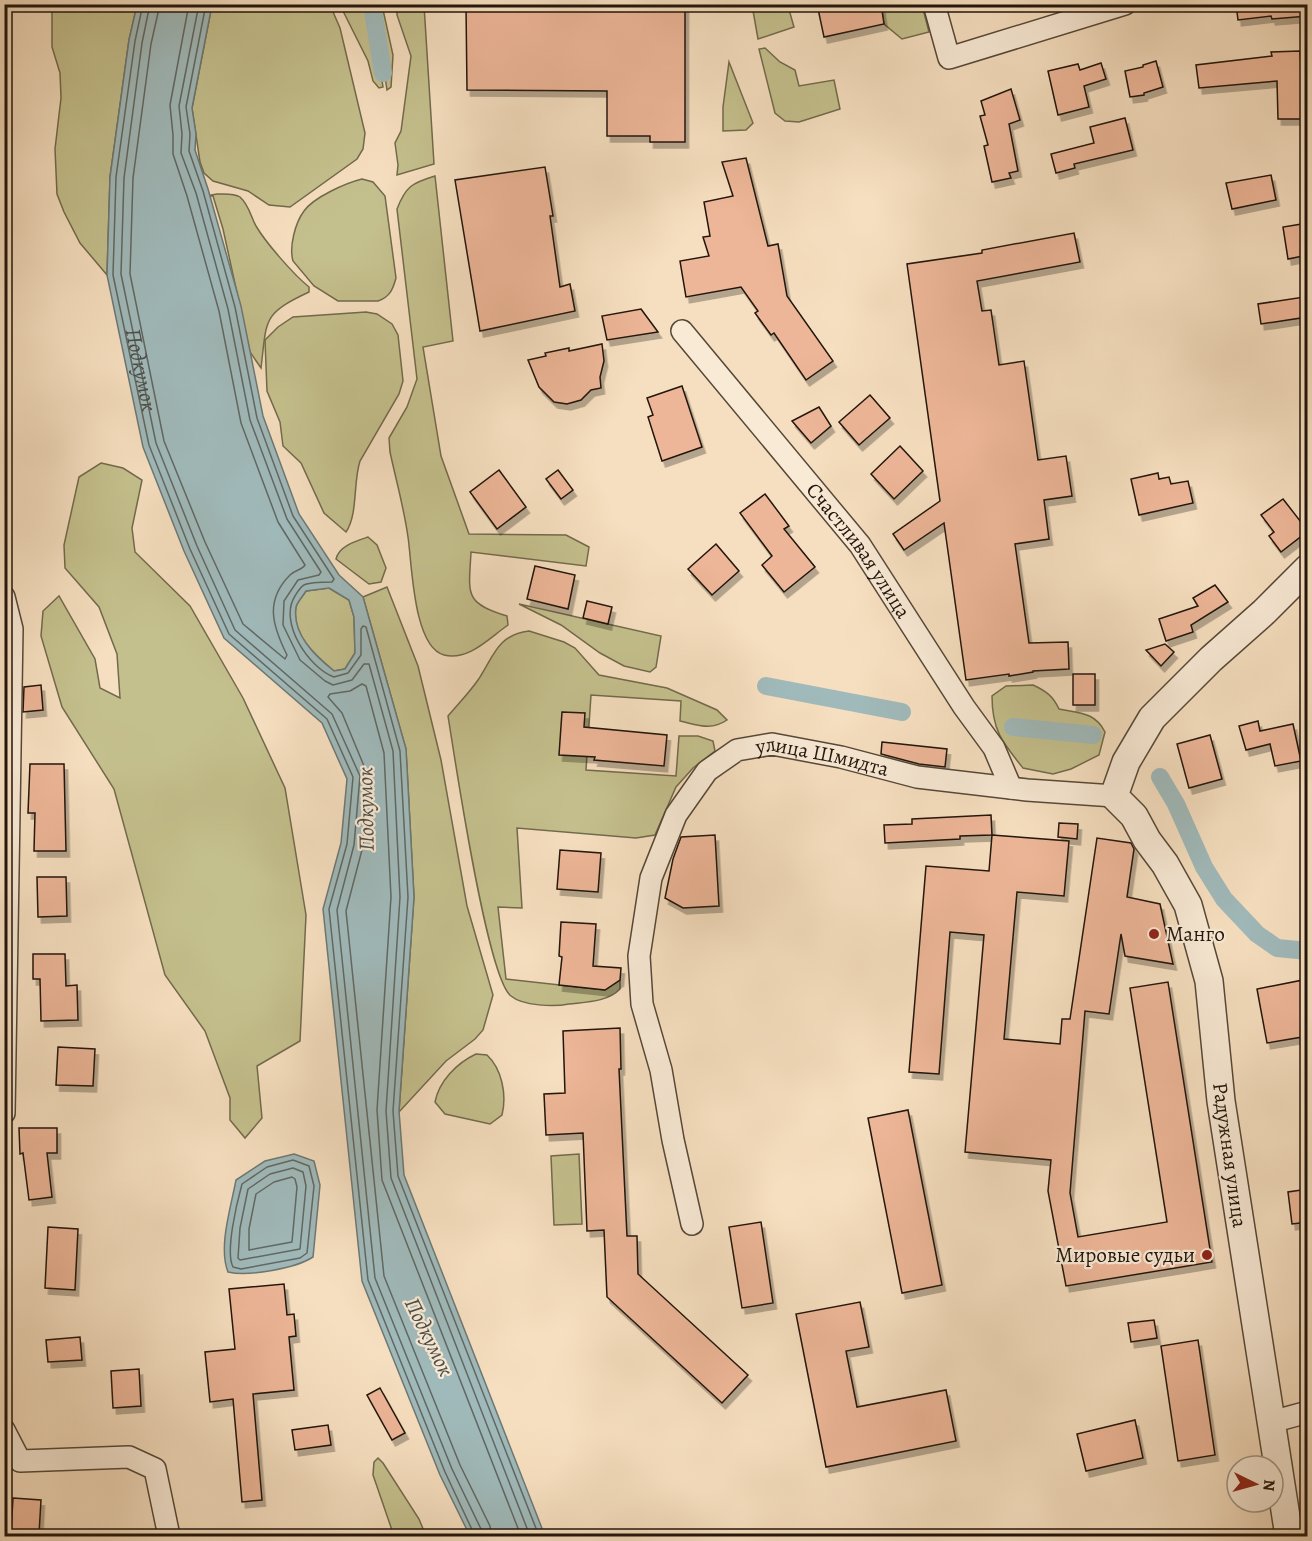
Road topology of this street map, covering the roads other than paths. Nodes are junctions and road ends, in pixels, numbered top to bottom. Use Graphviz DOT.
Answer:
graph roads {
  1 [pos="934,4"];
  2 [pos="1125,4"];
  3 [pos="682,331"];
  4 [pos="1308,568"];
  5 [pos="4,597"];
  6 [pos="1011,788"];
  7 [pos="1114,796"];
  8 [pos="4,1113"];
  9 [pos="692,1224"];
  10 [pos="1308,1412"];
  11 [pos="1271,1422"];
  12 [pos="4,1430"];
  13 [pos="169,1536"];
  14 [pos="1290,1536"];
  1 -- 2 [label="street"];
  3 -- 6 [label="street, Счастливая улица"];
  4 -- 7 [label="street"];
  5 -- 8 [label="street"];
  6 -- 7 [label="street, улица Шмидта"];
  6 -- 9 [label="street, улица Шмидта"];
  7 -- 11 [label="street, Радужная улица"];
  10 -- 11 [label="street"];
  11 -- 14 [label="street, Радужная улица"];
  12 -- 13 [label="street"];
}
